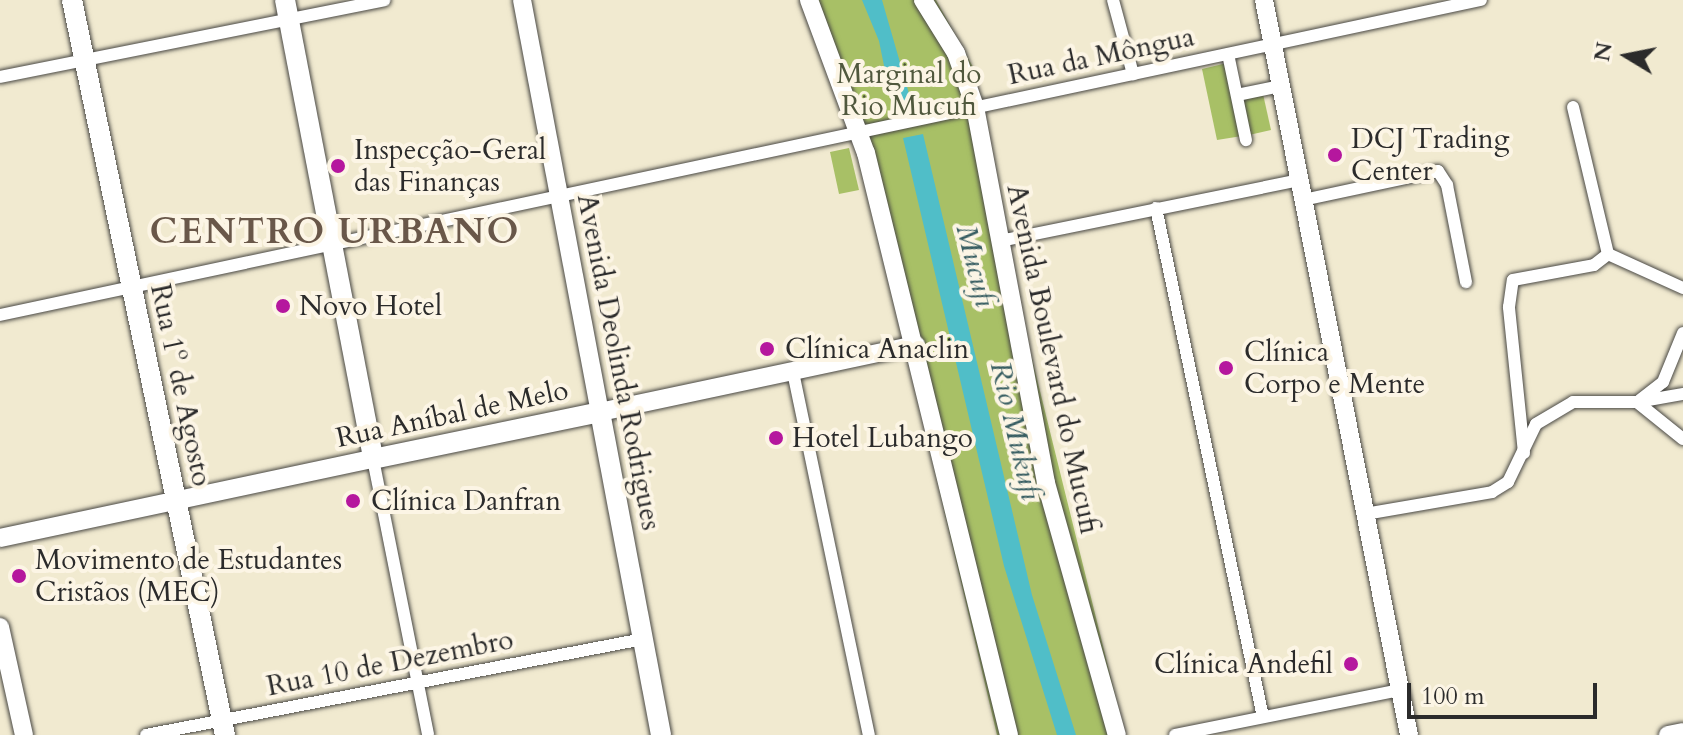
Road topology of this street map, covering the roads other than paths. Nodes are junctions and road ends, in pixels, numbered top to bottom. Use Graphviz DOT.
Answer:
graph roads {
  1 [pos="72,0"];
  2 [pos="384,0"];
  3 [pos="522,0"];
  4 [pos="809,0"];
  5 [pos="923,0"];
  6 [pos="1113,0"];
  7 [pos="1264,0"];
  8 [pos="1481,0"];
  9 [pos="287,10"];
  10 [pos="1272,45"];
  11 [pos="1228,54"];
  12 [pos="84,60"];
  13 [pos="1133,74"];
  14 [pos="0,77"];
  15 [pos="1281,86"];
  16 [pos="1237,95"];
  17 [pos="975,107"];
  18 [pos="1573,107"];
  19 [pos="860,132"];
  20 [pos="1246,140"];
  21 [pos="1299,180"];
  22 [pos="559,196"];
  23 [pos="1303,200"];
  24 [pos="1156,208"];
  25 [pos="1000,241"];
  26 [pos="333,244"];
  27 [pos="1608,254"];
  28 [pos="1466,282"];
  29 [pos="132,287"];
  30 [pos="1683,288"];
  31 [pos="0,315"];
  32 [pos="1683,333"];
  33 [pos="916,345"];
  34 [pos="793,372"];
  35 [pos="1683,394"];
  36 [pos="1637,402"];
  37 [pos="600,412"];
  38 [pos="1683,439"];
  39 [pos="1524,453"];
  40 [pos="373,459"];
  41 [pos="177,500"];
  42 [pos="1365,514"];
  43 [pos="0,538"];
  44 [pos="0,627"];
  45 [pos="643,639"];
  46 [pos="418,682"];
  47 [pos="1400,690"];
  48 [pos="1263,717"];
  49 [pos="224,728"];
  50 [pos="24,735"];
  51 [pos="146,735"];
  52 [pos="428,735"];
  53 [pos="661,735"];
  54 [pos="869,735"];
  55 [pos="1009,735"];
  56 [pos="1117,735"];
  57 [pos="1175,735"];
  58 [pos="1409,735"];
  1 -- 12 [label="main road, Rua 1º de Agosto"];
  2 -- 9 [label="street"];
  3 -- 22 [label="street, Avenida Deolinda Rodrigues"];
  4 -- 19 [label="street"];
  5 -- 17 [label="street, Avenida Boulevard do Mucufi"];
  6 -- 13 [label="street"];
  7 -- 10 [label="street"];
  8 -- 10 [label="street, Rua da Môngua"];
  9 -- 12 [label="street"];
  9 -- 26 [label="main road"];
  10 -- 11 [label="street, Rua da Môngua"];
  10 -- 15 [label="street"];
  11 -- 13 [label="street, Rua da Môngua"];
  11 -- 16 [label="street"];
  12 -- 14 [label="street"];
  12 -- 29 [label="main road, Rua 1º de Agosto"];
  13 -- 17 [label="street, Rua da Môngua"];
  15 -- 16 [label="street"];
  15 -- 21 [label="street"];
  16 -- 20 [label="street"];
  17 -- 19 [label="street, Rua da Môngua"];
  17 -- 25 [label="street, Avenida Boulevard do Mucufi"];
  18 -- 27 [label="street"];
  19 -- 22 [label="street, Rua da Môngua"];
  19 -- 33 [label="street"];
  21 -- 23 [label="street"];
  21 -- 24 [label="street"];
  22 -- 26 [label="street, Rua da Môngua"];
  22 -- 37 [label="street, Avenida Deolinda Rodrigues"];
  23 -- 28 [label="street"];
  23 -- 42 [label="street"];
  24 -- 25 [label="street"];
  24 -- 48 [label="street"];
  25 -- 56 [label="street, Avenida Boulevard do Mucufi"];
  26 -- 29 [label="street, Rua da Môngua"];
  26 -- 40 [label="main road"];
  27 -- 30 [label="street"];
  27 -- 39 [label="street"];
  29 -- 31 [label="street, Rua da Môngua"];
  29 -- 41 [label="main road, Rua 1º de Agosto"];
  32 -- 36 [label="street"];
  33 -- 34 [label="street, Rua Aníbal de Melo"];
  33 -- 55 [label="street"];
  34 -- 37 [label="street, Rua Aníbal de Melo"];
  34 -- 54 [label="street"];
  35 -- 36 [label="street"];
  36 -- 38 [label="street"];
  36 -- 39 [label="street"];
  37 -- 40 [label="main road, Rua Aníbal de Melo"];
  37 -- 45 [label="main road, Avenida Deolinda Rodrigues"];
  39 -- 42 [label="street"];
  40 -- 41 [label="street, Rua Aníbal de Melo"];
  40 -- 46 [label="street"];
  41 -- 43 [label="street, Rua Aníbal de Melo"];
  41 -- 49 [label="main road, Rua 1º de Agosto"];
  42 -- 47 [label="street"];
  44 -- 50 [label="street"];
  45 -- 46 [label="street, Rua 10 de Dezembro"];
  45 -- 53 [label="main road, Avenida Deolinda Rodrigues"];
  46 -- 49 [label="street, Rua 10 de Dezembro"];
  46 -- 52 [label="street"];
  47 -- 48 [label="street"];
  47 -- 58 [label="street"];
  48 -- 57 [label="street"];
  49 -- 51 [label="street, Rua 10 de Dezembro"];
}
